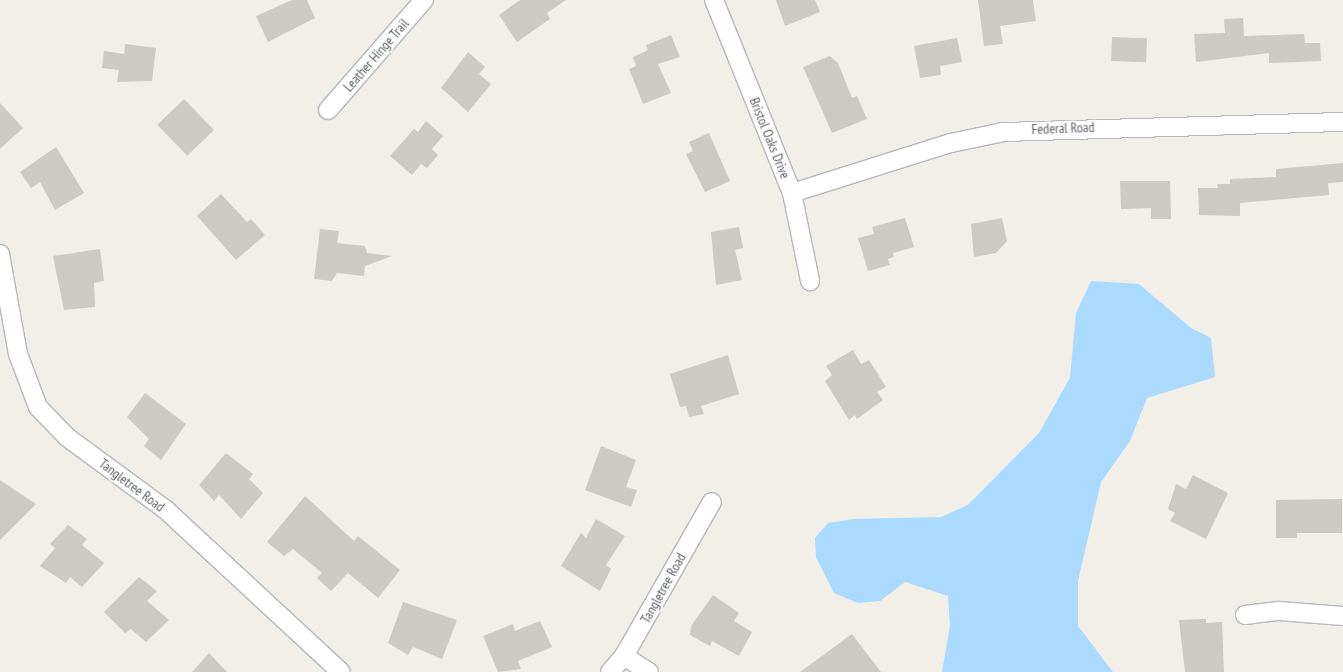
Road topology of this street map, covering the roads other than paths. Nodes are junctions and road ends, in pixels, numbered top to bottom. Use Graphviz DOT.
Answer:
graph roads {
  1 [pos="424,0"];
  2 [pos="714,0"];
  3 [pos="328,110"];
  4 [pos="1343,122"];
  5 [pos="792,194"];
  6 [pos="0,254"];
  7 [pos="810,281"];
  8 [pos="712,502"];
  9 [pos="1244,615"];
  10 [pos="1343,616"];
  11 [pos="624,656"];
  12 [pos="341,672"];
  13 [pos="610,672"];
  14 [pos="649,672"];
  1 -- 3 [label="street, Leather Hinge Trail"];
  2 -- 5 [label="street, Bristol Oaks Drive"];
  4 -- 5 [label="street, Federal Road"];
  5 -- 7 [label="street, Bristol Oaks Drive"];
  6 -- 12 [label="street, Tangletree Road"];
  8 -- 11 [label="street, Tangletree Road"];
  9 -- 10 [label="street"];
  11 -- 13 [label="street, Tangletree Road"];
  11 -- 14 [label="street"];
}
